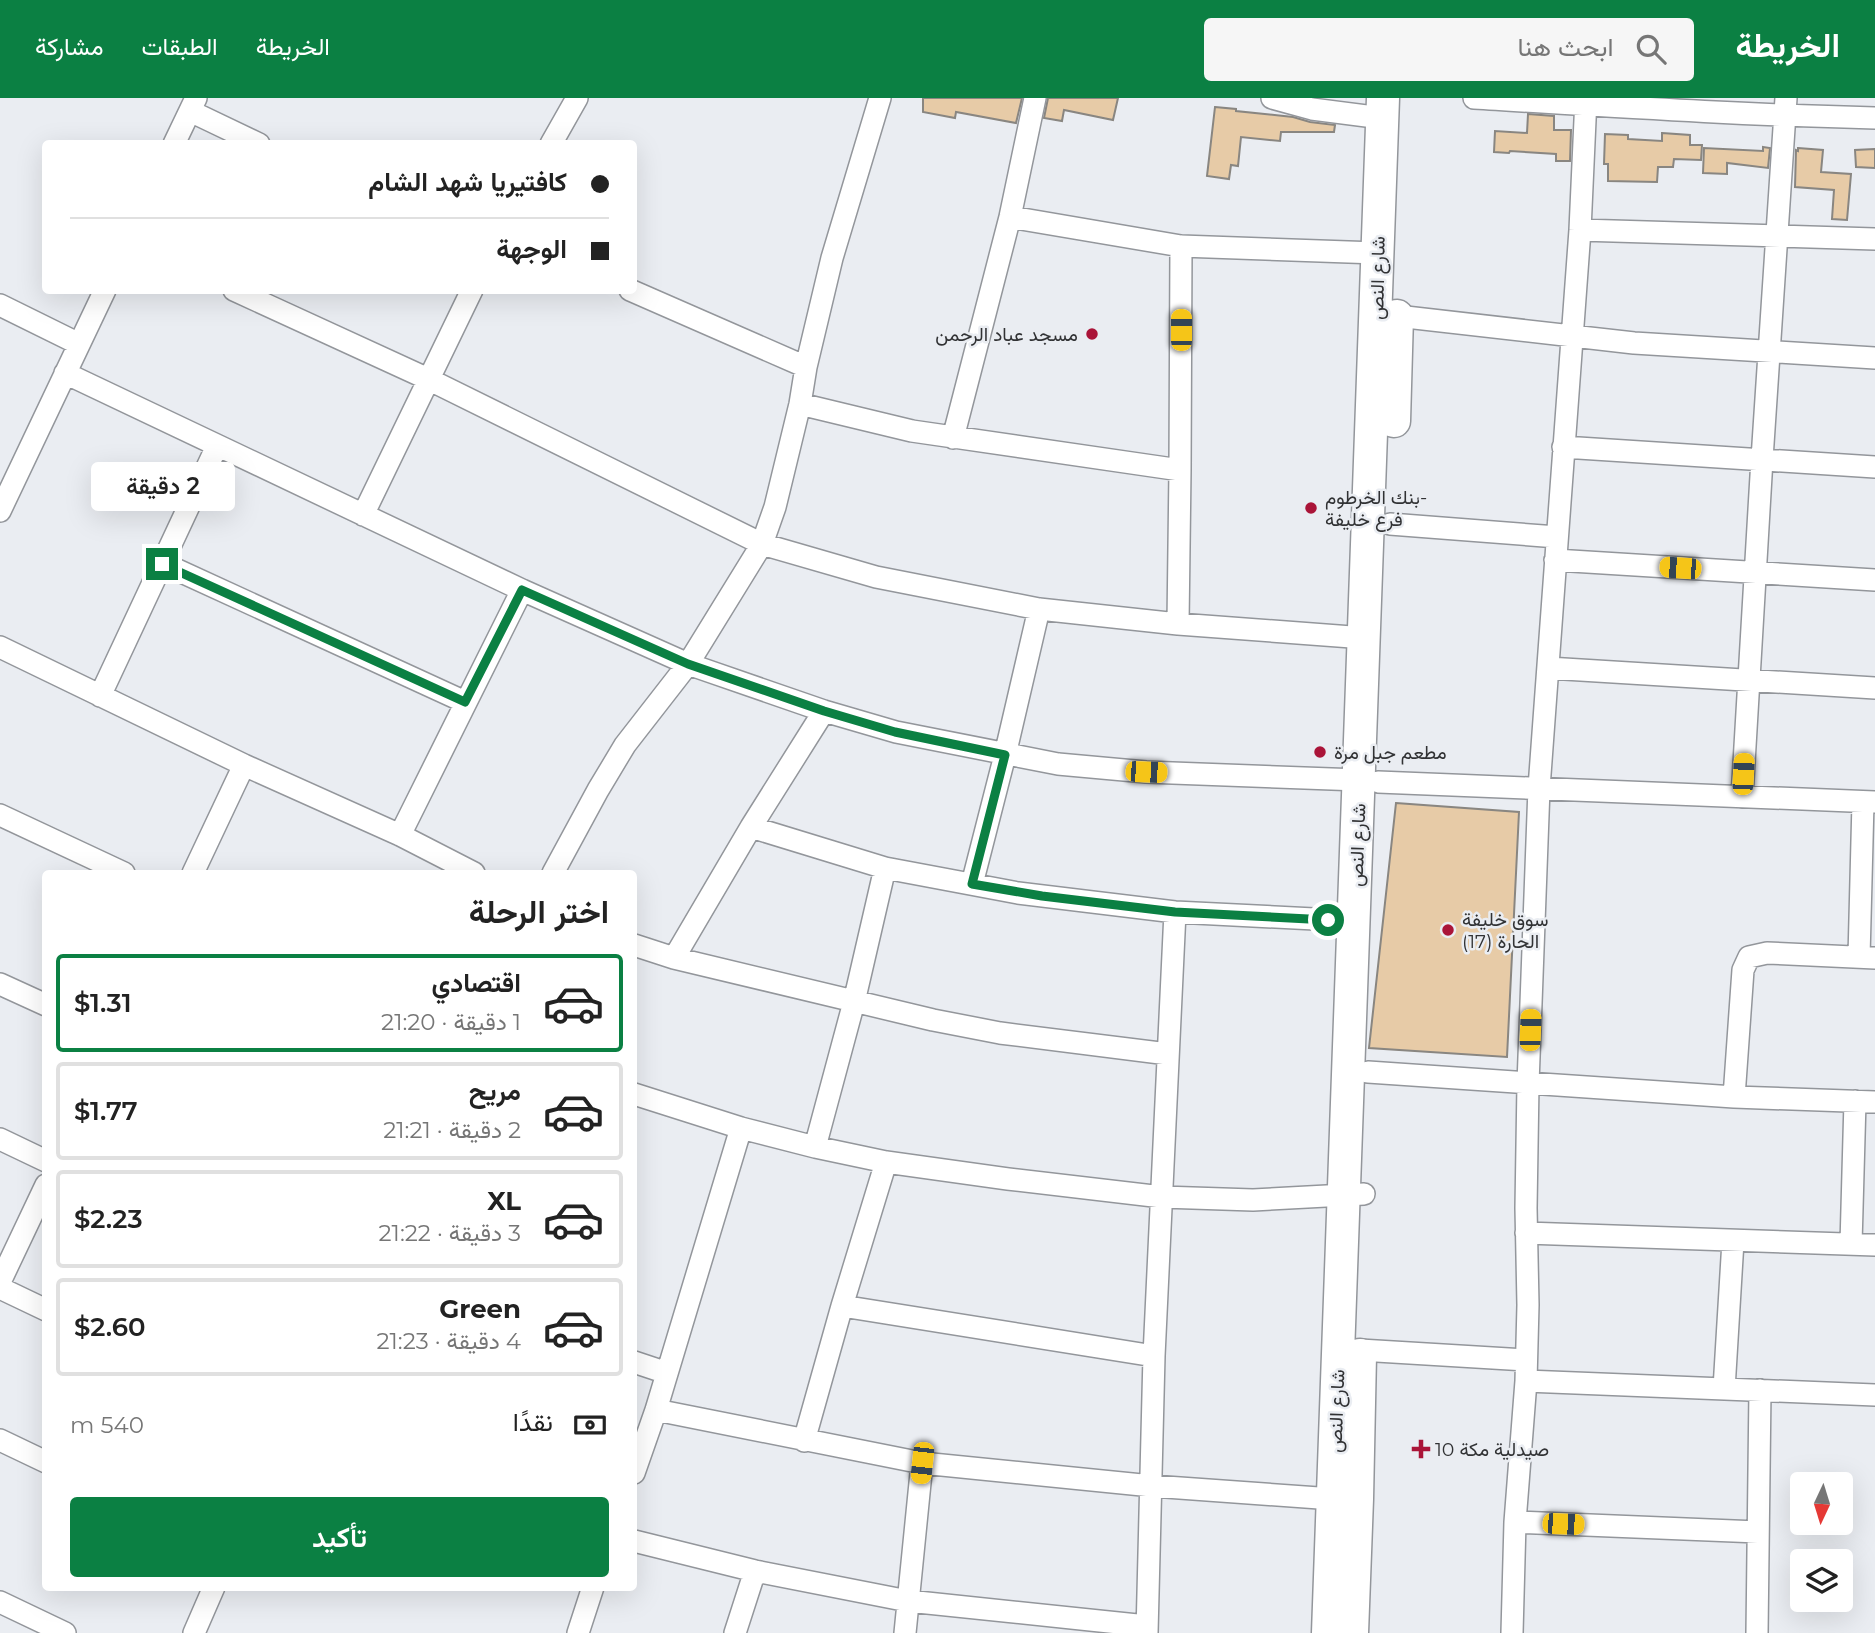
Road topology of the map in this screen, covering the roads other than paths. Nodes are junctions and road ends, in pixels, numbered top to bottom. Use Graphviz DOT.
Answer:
graph roads {
  1 [pos="577,98"];
  2 [pos="880,98"];
  3 [pos="1035,98"];
  4 [pos="1272,98"];
  5 [pos="1474,98"];
  6 [pos="1586,102"];
  7 [pos="193,105"];
  8 [pos="1389,105"];
  9 [pos="1786,107"];
  10 [pos="1875,118"];
  11 [pos="176,140"];
  12 [pos="252,140"];
  13 [pos="553,140"];
  14 [pos="1010,218"];
  15 [pos="1580,230"];
  16 [pos="1777,236"];
  17 [pos="1875,239"];
  18 [pos="1181,246"];
  19 [pos="1377,253"];
  20 [pos="637,293"];
  21 [pos="103,294"];
  22 [pos="242,294"];
  23 [pos="470,294"];
  24 [pos="0,305"];
  25 [pos="1397,316"];
  26 [pos="1572,336"];
  27 [pos="79,344"];
  28 [pos="1770,351"];
  29 [pos="1875,358"];
  30 [pos="1385,362"];
  31 [pos="806,367"];
  32 [pos="65,373"];
  33 [pos="428,379"];
  34 [pos="800,404"];
  35 [pos="953,438"];
  36 [pos="217,446"];
  37 [pos="1563,447"];
  38 [pos="1762,459"];
  39 [pos="1875,467"];
  40 [pos="1180,470"];
  41 [pos="6,483"];
  42 [pos="0,511"];
  43 [pos="363,515"];
  44 [pos="1390,524"];
  45 [pos="1557,537"];
  46 [pos="762,544"];
  47 [pos="1555,560"];
  48 [pos="162,564"];
  49 [pos="1755,573"];
  50 [pos="1875,580"];
  51 [pos="522,590"];
  52 [pos="1039,610"];
  53 [pos="1178,624"];
  54 [pos="1365,638"];
  55 [pos="0,647"];
  56 [pos="688,664"];
  57 [pos="1548,668"];
  58 [pos="1748,681"];
  59 [pos="1875,688"];
  60 [pos="100,695"];
  61 [pos="465,702"];
  62 [pos="824,711"];
  63 [pos="1005,755"];
  64 [pos="244,765"];
  65 [pos="1369,781"];
  66 [pos="1539,788"];
  67 [pos="1742,797"];
  68 [pos="1869,802"];
  69 [pos="0,815"];
  70 [pos="751,827"];
  71 [pos="400,835"];
  72 [pos="885,869"];
  73 [pos="118,870"];
  74 [pos="194,870"];
  75 [pos="468,870"];
  76 [pos="554,870"];
  77 [pos="972,884"];
  78 [pos="1175,912"];
  79 [pos="1354,921"];
  80 [pos="637,946"];
  81 [pos="1867,957"];
  82 [pos="674,958"];
  83 [pos="0,984"];
  84 [pos="854,1002"];
  85 [pos="42,1003"];
  86 [pos="1168,1054"];
  87 [pos="1368,1072"];
  88 [pos="1528,1084"];
  89 [pos="637,1095"];
  90 [pos="1734,1097"];
  91 [pos="1865,1101"];
  92 [pos="740,1128"];
  93 [pos="0,1139"];
  94 [pos="816,1147"];
  95 [pos="42,1159"];
  96 [pos="886,1162"];
  97 [pos="42,1193"];
  98 [pos="1354,1195"];
  99 [pos="1162,1197"];
  100 [pos="1526,1233"];
  101 [pos="1733,1241"];
  102 [pos="1851,1244"];
  103 [pos="1875,1245"];
  104 [pos="0,1282"];
  105 [pos="0,1288"];
  106 [pos="842,1306"];
  107 [pos="42,1308"];
  108 [pos="1360,1350"];
  109 [pos="1154,1356"];
  110 [pos="1526,1360"];
  111 [pos="637,1363"];
  112 [pos="667,1373"];
  113 [pos="1526,1381"];
  114 [pos="1724,1389"];
  115 [pos="1760,1391"];
  116 [pos="1875,1395"];
  117 [pos="656,1410"];
  118 [pos="0,1440"];
  119 [pos="804,1441"];
  120 [pos="42,1460"];
  121 [pos="922,1463"];
  122 [pos="637,1464"];
  123 [pos="1152,1486"];
  124 [pos="1333,1499"];
  125 [pos="1515,1522"];
  126 [pos="1758,1532"];
  127 [pos="637,1542"];
  128 [pos="755,1571"];
  129 [pos="212,1591"];
  130 [pos="592,1591"];
  131 [pos="908,1601"];
  132 [pos="0,1602"];
  133 [pos="1147,1630"];
  134 [pos="65,1633"];
  135 [pos="194,1633"];
  136 [pos="578,1633"];
  137 [pos="735,1633"];
  138 [pos="905,1633"];
  139 [pos="1328,1633"];
  140 [pos="1352,1633"];
  141 [pos="1512,1633"];
  142 [pos="1757,1633"];
  1 -- 13 [label="street"];
  2 -- 31 [label="street"];
  3 -- 14 [label="street"];
  4 -- 8 [label="street"];
  5 -- 6 [label="street"];
  6 -- 9 [label="street"];
  6 -- 15 [label="street"];
  7 -- 11 [label="street"];
  7 -- 12 [label="street"];
  8 -- 19 [label="main road, شارع النص"];
  8 -- 25 [label="main road, شارع النص"];
  9 -- 10 [label="street"];
  9 -- 16 [label="street"];
  14 -- 18 [label="street"];
  14 -- 35 [label="street"];
  15 -- 16 [label="street"];
  15 -- 26 [label="street"];
  16 -- 17 [label="street"];
  16 -- 28 [label="street"];
  18 -- 19 [label="street"];
  18 -- 40 [label="street"];
  19 -- 30 [label="main road, شارع النص"];
  20 -- 31 [label="street"];
  21 -- 27 [label="street"];
  22 -- 33 [label="street"];
  23 -- 33 [label="street"];
  24 -- 27 [label="street"];
  25 -- 26 [label="street"];
  25 -- 30 [label="main road, شارع النص"];
  26 -- 28 [label="street"];
  26 -- 37 [label="street"];
  27 -- 32 [label="street"];
  28 -- 29 [label="street"];
  28 -- 38 [label="street"];
  30 -- 44 [label="main road, شارع النص"];
  30 -- 54 [label="main road, شارع النص"];
  31 -- 34 [label="street"];
  32 -- 36 [label="street"];
  32 -- 41 [label="street"];
  33 -- 43 [label="street"];
  33 -- 46 [label="street"];
  34 -- 35 [label="street"];
  34 -- 46 [label="street"];
  35 -- 40 [label="street"];
  36 -- 43 [label="street"];
  36 -- 48 [label="street"];
  37 -- 38 [label="street"];
  37 -- 45 [label="street"];
  38 -- 39 [label="street"];
  38 -- 49 [label="street"];
  40 -- 53 [label="street"];
  41 -- 42 [label="street"];
  43 -- 51 [label="street"];
  44 -- 45 [label="street"];
  44 -- 65 [label="main road, شارع النص"];
  45 -- 47 [label="street"];
  46 -- 52 [label="street"];
  46 -- 56 [label="street"];
  47 -- 49 [label="street"];
  47 -- 57 [label="street"];
  48 -- 60 [label="street"];
  48 -- 61 [label="street"];
  49 -- 50 [label="street"];
  49 -- 58 [label="street"];
  51 -- 56 [label="street"];
  51 -- 61 [label="street"];
  52 -- 53 [label="street"];
  52 -- 63 [label="street"];
  53 -- 54 [label="street"];
  54 -- 65 [label="main road, شارع النص"];
  55 -- 60 [label="street"];
  56 -- 62 [label="street"];
  56 -- 76 [label="street"];
  57 -- 58 [label="street"];
  57 -- 66 [label="street"];
  58 -- 59 [label="street"];
  58 -- 67 [label="street"];
  60 -- 64 [label="street"];
  61 -- 71 [label="street"];
  62 -- 63 [label="street"];
  62 -- 70 [label="street"];
  63 -- 65 [label="street"];
  63 -- 77 [label="street"];
  64 -- 71 [label="street"];
  64 -- 74 [label="street"];
  65 -- 66 [label="street"];
  65 -- 79 [label="main road, شارع النص"];
  65 -- 87 [label="main road, شارع النص"];
  66 -- 67 [label="street"];
  66 -- 88 [label="street"];
  67 -- 68 [label="street"];
  68 -- 81 [label="street"];
  69 -- 73 [label="street"];
  70 -- 72 [label="street"];
  70 -- 82 [label="street"];
  71 -- 75 [label="street"];
  72 -- 77 [label="street"];
  72 -- 84 [label="street"];
  77 -- 78 [label="street"];
  78 -- 79 [label="street"];
  78 -- 86 [label="street"];
  79 -- 98 [label="main road, شارع النص"];
  80 -- 82 [label="street"];
  81 -- 90 [label="street"];
  82 -- 84 [label="street"];
  83 -- 85 [label="street"];
  84 -- 86 [label="street"];
  84 -- 94 [label="street"];
  86 -- 99 [label="street"];
  87 -- 88 [label="street"];
  87 -- 98 [label="main road, شارع النص"];
  88 -- 90 [label="street"];
  88 -- 100 [label="street"];
  89 -- 92 [label="street"];
  90 -- 91 [label="street"];
  91 -- 102 [label="street"];
  92 -- 94 [label="street"];
  92 -- 112 [label="street"];
  93 -- 95 [label="street"];
  94 -- 96 [label="street"];
  96 -- 99 [label="street"];
  96 -- 106 [label="street"];
  97 -- 104 [label="street"];
  98 -- 99 [label="street"];
  98 -- 108 [label="main road, شارع النص"];
  98 -- 124 [label="main road, شارع النص"];
  99 -- 109 [label="street"];
  100 -- 101 [label="street"];
  100 -- 110 [label="street"];
  101 -- 102 [label="street"];
  101 -- 114 [label="street"];
  102 -- 103 [label="street"];
  105 -- 107 [label="street"];
  106 -- 109 [label="street"];
  106 -- 119 [label="street"];
  108 -- 110 [label="street"];
  108 -- 140 [label="main road, شارع النص"];
  109 -- 123 [label="street"];
  110 -- 113 [label="street"];
  111 -- 112 [label="street"];
  112 -- 117 [label="street"];
  113 -- 114 [label="street"];
  113 -- 125 [label="street"];
  114 -- 115 [label="street"];
  115 -- 116 [label="street"];
  115 -- 126 [label="street"];
  117 -- 119 [label="street"];
  117 -- 122 [label="street"];
  118 -- 120 [label="street"];
  119 -- 121 [label="street"];
  121 -- 123 [label="street"];
  121 -- 131 [label="street"];
  123 -- 124 [label="street"];
  123 -- 133 [label="street"];
  124 -- 139 [label="main road, شارع النص"];
  125 -- 126 [label="street"];
  125 -- 141 [label="street"];
  126 -- 142 [label="street"];
  127 -- 128 [label="street"];
  128 -- 131 [label="street"];
  128 -- 137 [label="street"];
  129 -- 135 [label="street"];
  130 -- 136 [label="street"];
  131 -- 133 [label="street"];
  131 -- 138 [label="street"];
  132 -- 134 [label="street"];
}
